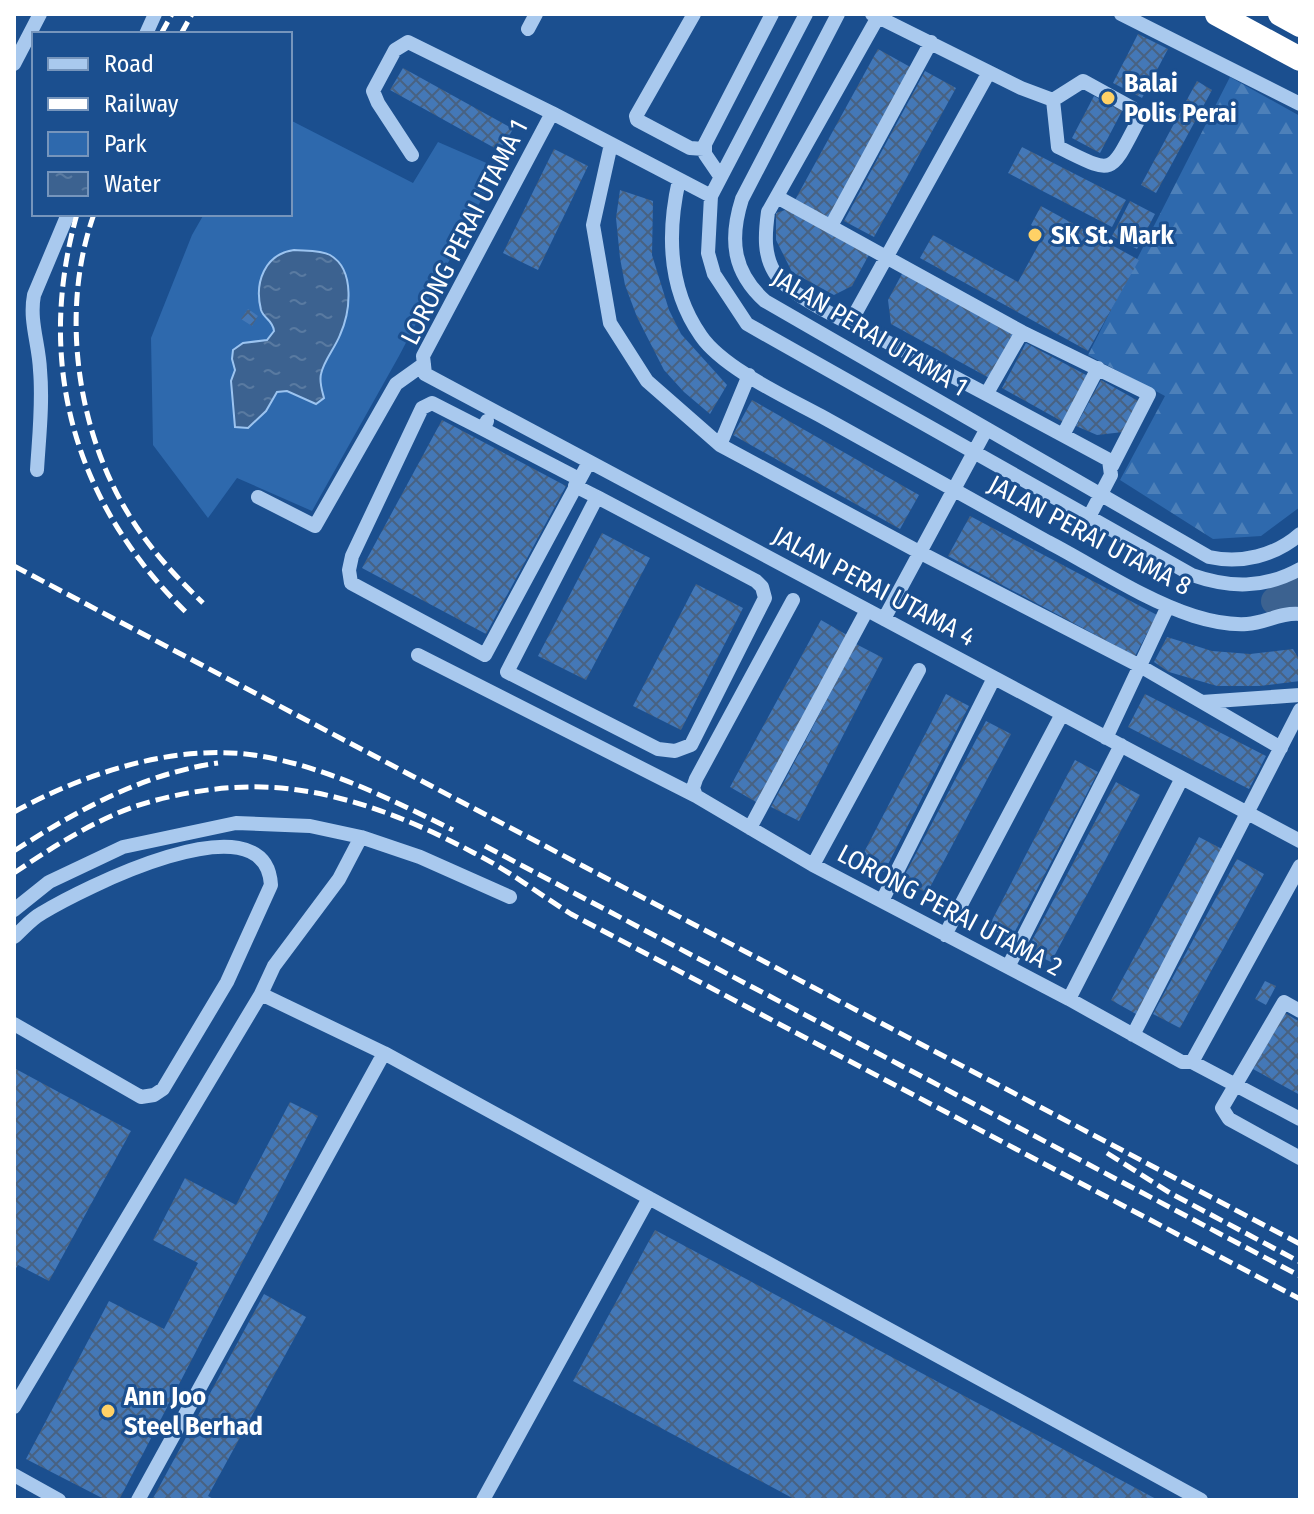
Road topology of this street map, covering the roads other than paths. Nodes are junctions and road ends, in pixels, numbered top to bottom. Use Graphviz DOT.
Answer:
graph roads {
  1 [pos="40,14"];
  2 [pos="536,14"];
  3 [pos="694,14"];
  4 [pos="772,14"];
  5 [pos="806,14"];
  6 [pos="838,14"];
  7 [pos="1121,14"];
  8 [pos="1217,14"];
  9 [pos="1280,14"];
  10 [pos="875,16"];
  11 [pos="1300,25"];
  12 [pos="528,29"];
  13 [pos="931,42"];
  14 [pos="1300,59"];
  15 [pos="14,64"];
  16 [pos="989,72"];
  17 [pos="1053,100"];
  18 [pos="1300,104"];
  19 [pos="552,113"];
  20 [pos="611,144"];
  21 [pos="704,149"];
  22 [pos="412,155"];
  23 [pos="720,176"];
  24 [pos="679,180"];
  25 [pos="711,196"];
  26 [pos="777,197"];
  27 [pos="67,216"];
  28 [pos="831,226"];
  29 [pos="884,256"];
  30 [pos="850,323"];
  31 [pos="1022,332"];
  32 [pos="1098,368"];
  33 [pos="425,369"];
  34 [pos="749,375"];
  35 [pos="987,393"];
  36 [pos="494,411"];
  37 [pos="483,429"];
  38 [pos="986,430"];
  39 [pos="1063,435"];
  40 [pos="720,445"];
  41 [pos="973,452"];
  42 [pos="589,462"];
  43 [pos="1112,466"];
  44 [pos="37,470"];
  45 [pos="577,482"];
  46 [pos="953,490"];
  47 [pos="1103,495"];
  48 [pos="258,497"];
  49 [pos="597,497"];
  50 [pos="1089,517"];
  51 [pos="1300,534"];
  52 [pos="921,553"];
  53 [pos="1300,569"];
  54 [pos="793,600"];
  55 [pos="1168,606"];
  56 [pos="867,610"];
  57 [pos="1300,614"];
  58 [pos="884,619"];
  59 [pos="418,655"];
  60 [pos="1140,666"];
  61 [pos="919,670"];
  62 [pos="994,678"];
  63 [pos="1300,695"];
  64 [pos="1202,702"];
  65 [pos="1300,710"];
  66 [pos="1062,714"];
  67 [pos="1106,738"];
  68 [pos="1121,745"];
  69 [pos="1281,748"];
  70 [pos="1182,778"];
  71 [pos="695,792"];
  72 [pos="1248,813"];
  73 [pos="750,828"];
  74 [pos="361,837"];
  75 [pos="1300,841"];
  76 [pos="813,865"];
  77 [pos="1300,866"];
  78 [pos="510,897"];
  79 [pos="882,901"];
  80 [pos="14,910"];
  81 [pos="945,935"];
  82 [pos="14,937"];
  83 [pos="1008,967"];
  84 [pos="261,994"];
  85 [pos="1069,999"];
  86 [pos="1300,1011"];
  87 [pos="14,1024"];
  88 [pos="1133,1035"];
  89 [pos="384,1053"];
  90 [pos="1192,1062"];
  91 [pos="1237,1086"];
  92 [pos="1300,1119"];
  93 [pos="1300,1158"];
  94 [pos="649,1198"];
  95 [pos="14,1407"];
  96 [pos="14,1475"];
  97 [pos="59,1500"];
  98 [pos="138,1500"];
  99 [pos="483,1500"];
  100 [pos="1201,1500"];
  1 -- 15 [label="street"];
  2 -- 12 [label="street"];
  3 -- 21 [label="street"];
  4 -- 21 [label="street"];
  5 -- 23 [label="street, JALAN PERAI UTAMA 1"];
  6 -- 38 [label="street, JALAN PERAI UTAMA 1"];
  7 -- 18 [label="street"];
  8 -- 14 [label="highway"];
  9 -- 11 [label="highway"];
  10 -- 13 [label="street"];
  10 -- 26 [label="street, JALAN PERAI UTAMA 1"];
  13 -- 16 [label="street"];
  13 -- 28 [label="street"];
  16 -- 17 [label="street"];
  16 -- 29 [label="street"];
  17 -- 17 [label="street"];
  19 -- 20 [label="street"];
  19 -- 22 [label="street"];
  19 -- 33 [label="street, LORONG PERAI UTAMA 1"];
  20 -- 24 [label="street"];
  20 -- 40 [label="street"];
  21 -- 23 [label="street"];
  23 -- 25 [label="street, JALAN PERAI UTAMA 1"];
  24 -- 25 [label="street"];
  24 -- 34 [label="street"];
  25 -- 41 [label="street, JALAN PERAI UTAMA 1"];
  26 -- 28 [label="street"];
  26 -- 30 [label="street, JALAN PERAI UTAMA 1"];
  27 -- 44 [label="street"];
  28 -- 29 [label="street"];
  29 -- 30 [label="street"];
  29 -- 31 [label="street"];
  30 -- 35 [label="street, JALAN PERAI UTAMA 1"];
  31 -- 32 [label="street"];
  31 -- 35 [label="street"];
  32 -- 39 [label="street"];
  32 -- 43 [label="street"];
  33 -- 36 [label="street, JALAN PERAI UTAMA 4"];
  33 -- 48 [label="street"];
  34 -- 40 [label="street"];
  34 -- 46 [label="street"];
  35 -- 39 [label="street, JALAN PERAI UTAMA 1"];
  36 -- 37 [label="street"];
  36 -- 42 [label="street, JALAN PERAI UTAMA 4"];
  37 -- 45 [label="street"];
  37 -- 45 [label="street"];
  38 -- 41 [label="street"];
  38 -- 47 [label="street, JALAN PERAI UTAMA 1"];
  39 -- 43 [label="street, JALAN PERAI UTAMA 1"];
  40 -- 52 [label="street"];
  41 -- 46 [label="street"];
  41 -- 50 [label="street, JALAN PERAI UTAMA 1"];
  42 -- 45 [label="street"];
  42 -- 56 [label="street, JALAN PERAI UTAMA 4"];
  43 -- 47 [label="street"];
  45 -- 49 [label="street"];
  46 -- 52 [label="street"];
  46 -- 55 [label="street, JALAN PERAI UTAMA 8"];
  47 -- 50 [label="street"];
  47 -- 51 [label="street, JALAN PERAI UTAMA 1"];
  49 -- 49 [label="street"];
  50 -- 53 [label="street, JALAN PERAI UTAMA 1"];
  52 -- 58 [label="street"];
  52 -- 60 [label="street"];
  54 -- 71 [label="street"];
  55 -- 57 [label="street, JALAN PERAI UTAMA 8"];
  55 -- 60 [label="street"];
  56 -- 58 [label="street, JALAN PERAI UTAMA 4"];
  56 -- 73 [label="street"];
  58 -- 62 [label="street, JALAN PERAI UTAMA 4"];
  59 -- 71 [label="street, LORONG PERAI UTAMA 2"];
  60 -- 64 [label="street"];
  60 -- 67 [label="street"];
  61 -- 76 [label="street"];
  62 -- 66 [label="street, JALAN PERAI UTAMA 4"];
  62 -- 79 [label="street"];
  63 -- 64 [label="street"];
  64 -- 69 [label="street"];
  65 -- 69 [label="street"];
  66 -- 67 [label="street, JALAN PERAI UTAMA 4"];
  66 -- 81 [label="street"];
  67 -- 68 [label="street, JALAN PERAI UTAMA 4"];
  68 -- 70 [label="street, JALAN PERAI UTAMA 4"];
  68 -- 83 [label="street"];
  69 -- 72 [label="street"];
  70 -- 72 [label="street, JALAN PERAI UTAMA 4"];
  70 -- 85 [label="street"];
  71 -- 73 [label="street, LORONG PERAI UTAMA 2"];
  72 -- 75 [label="street, JALAN PERAI UTAMA 4"];
  72 -- 88 [label="street"];
  73 -- 76 [label="street, LORONG PERAI UTAMA 2"];
  74 -- 78 [label="street"];
  74 -- 80 [label="street"];
  74 -- 84 [label="street"];
  76 -- 79 [label="street, LORONG PERAI UTAMA 2"];
  77 -- 90 [label="street"];
  79 -- 81 [label="street, LORONG PERAI UTAMA 2"];
  81 -- 83 [label="street, LORONG PERAI UTAMA 2"];
  82 -- 87 [label="street"];
  83 -- 85 [label="street, LORONG PERAI UTAMA 2"];
  84 -- 89 [label="street"];
  84 -- 95 [label="street"];
  85 -- 88 [label="street, LORONG PERAI UTAMA 2"];
  86 -- 91 [label="street"];
  88 -- 90 [label="street, LORONG PERAI UTAMA 2"];
  89 -- 94 [label="street"];
  89 -- 98 [label="street"];
  90 -- 91 [label="street, LORONG PERAI UTAMA 2"];
  91 -- 92 [label="street, LORONG PERAI UTAMA 2"];
  91 -- 93 [label="street"];
  94 -- 99 [label="street"];
  94 -- 100 [label="street"];
  96 -- 97 [label="street"];
}
